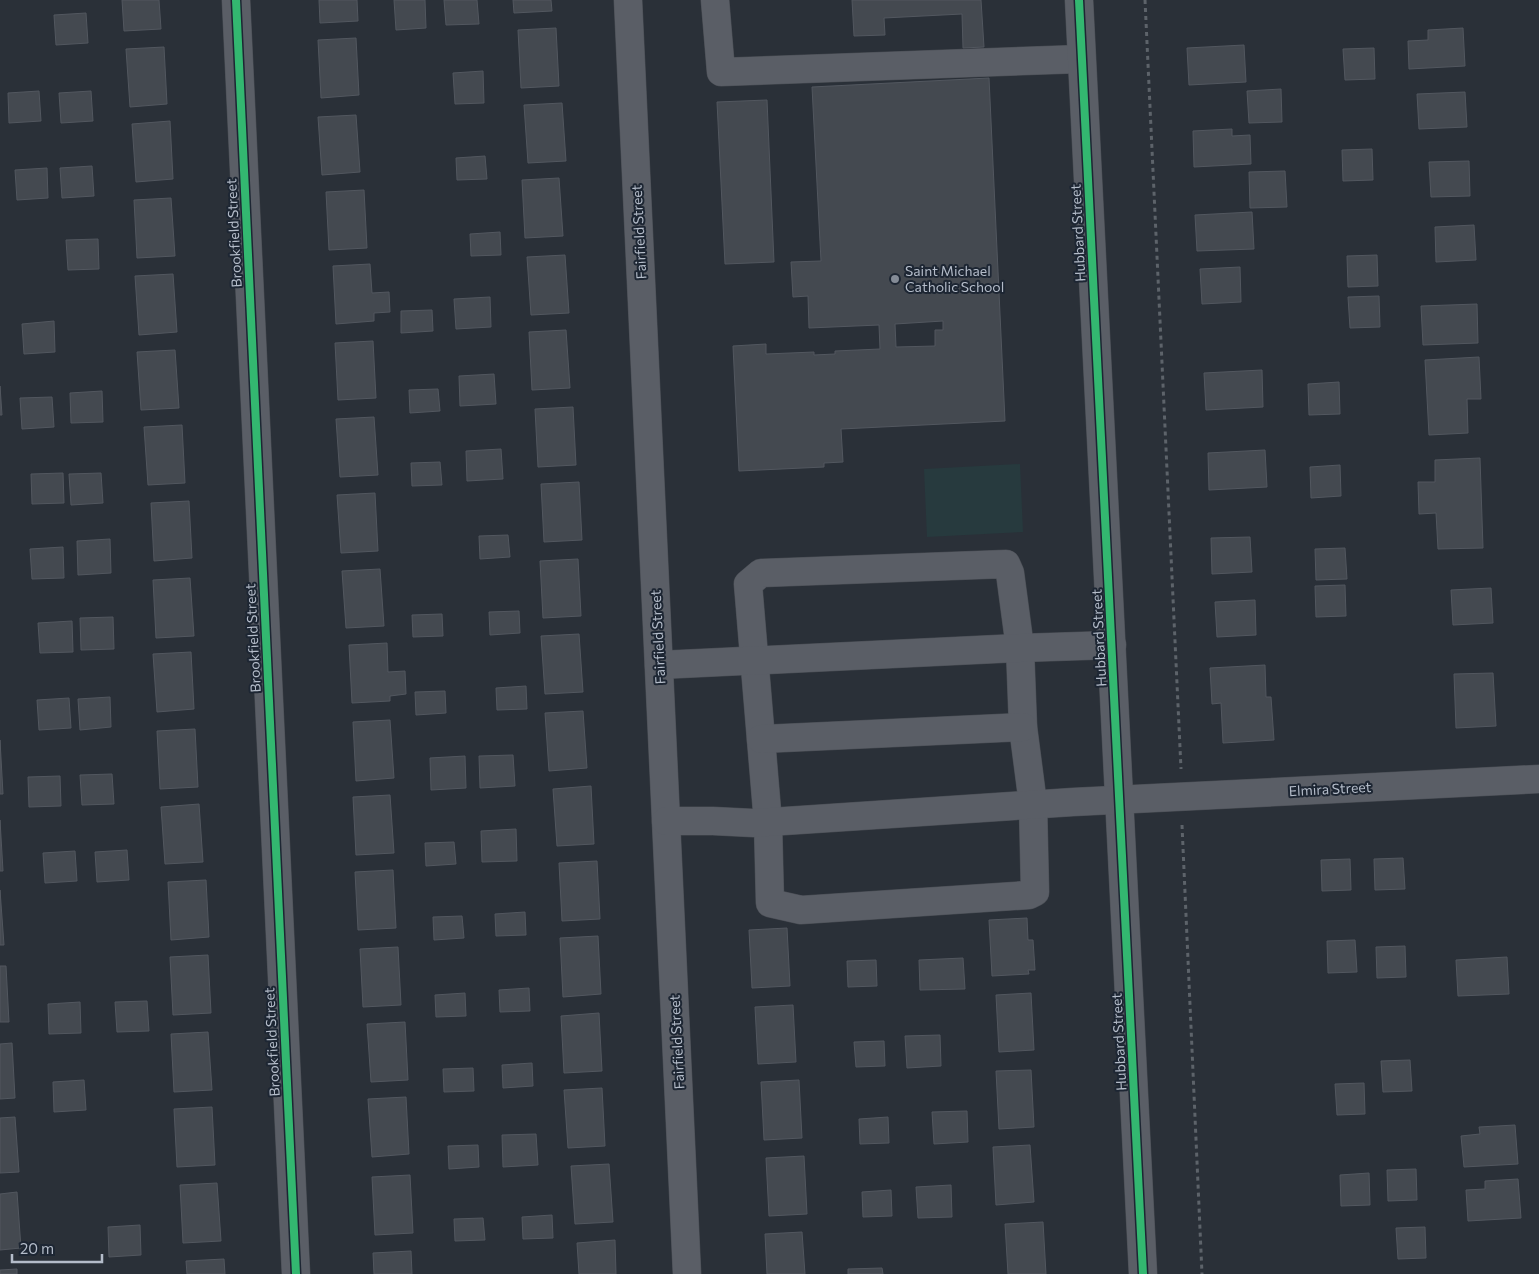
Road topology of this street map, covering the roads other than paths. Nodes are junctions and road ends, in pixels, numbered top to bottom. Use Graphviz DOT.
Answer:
graph roads {
  1 [pos="236,0"];
  2 [pos="628,0"];
  3 [pos="715,0"];
  4 [pos="1079,0"];
  5 [pos="1082,59"];
  6 [pos="1112,645"];
  7 [pos="1020,648"];
  8 [pos="755,661"];
  9 [pos="659,665"];
  10 [pos="1023,727"];
  11 [pos="761,739"];
  12 [pos="1539,779"];
  13 [pos="1120,799"];
  14 [pos="1033,804"];
  15 [pos="666,821"];
  16 [pos="768,823"];
  17 [pos="296,1274"];
  18 [pos="688,1274"];
  19 [pos="1143,1274"];
  1 -- 17 [label="street, Brookfield Street"];
  2 -- 9 [label="street, Fairfield Street"];
  3 -- 5 [label="street"];
  4 -- 5 [label="street, Hubbard Street"];
  5 -- 6 [label="street, Hubbard Street"];
  6 -- 7 [label="street"];
  6 -- 13 [label="street, Hubbard Street"];
  7 -- 8 [label="street"];
  7 -- 8 [label="street"];
  7 -- 10 [label="street"];
  8 -- 9 [label="street"];
  8 -- 11 [label="street"];
  9 -- 15 [label="street, Fairfield Street"];
  10 -- 11 [label="street"];
  10 -- 14 [label="street"];
  11 -- 16 [label="street"];
  12 -- 13 [label="street, Elmira Street"];
  13 -- 14 [label="street, Elmira Street"];
  13 -- 19 [label="street, Hubbard Street"];
  14 -- 16 [label="street, Elmira Street"];
  14 -- 16 [label="street"];
  15 -- 16 [label="street, Elmira Street"];
  15 -- 18 [label="street, Fairfield Street"];
}
